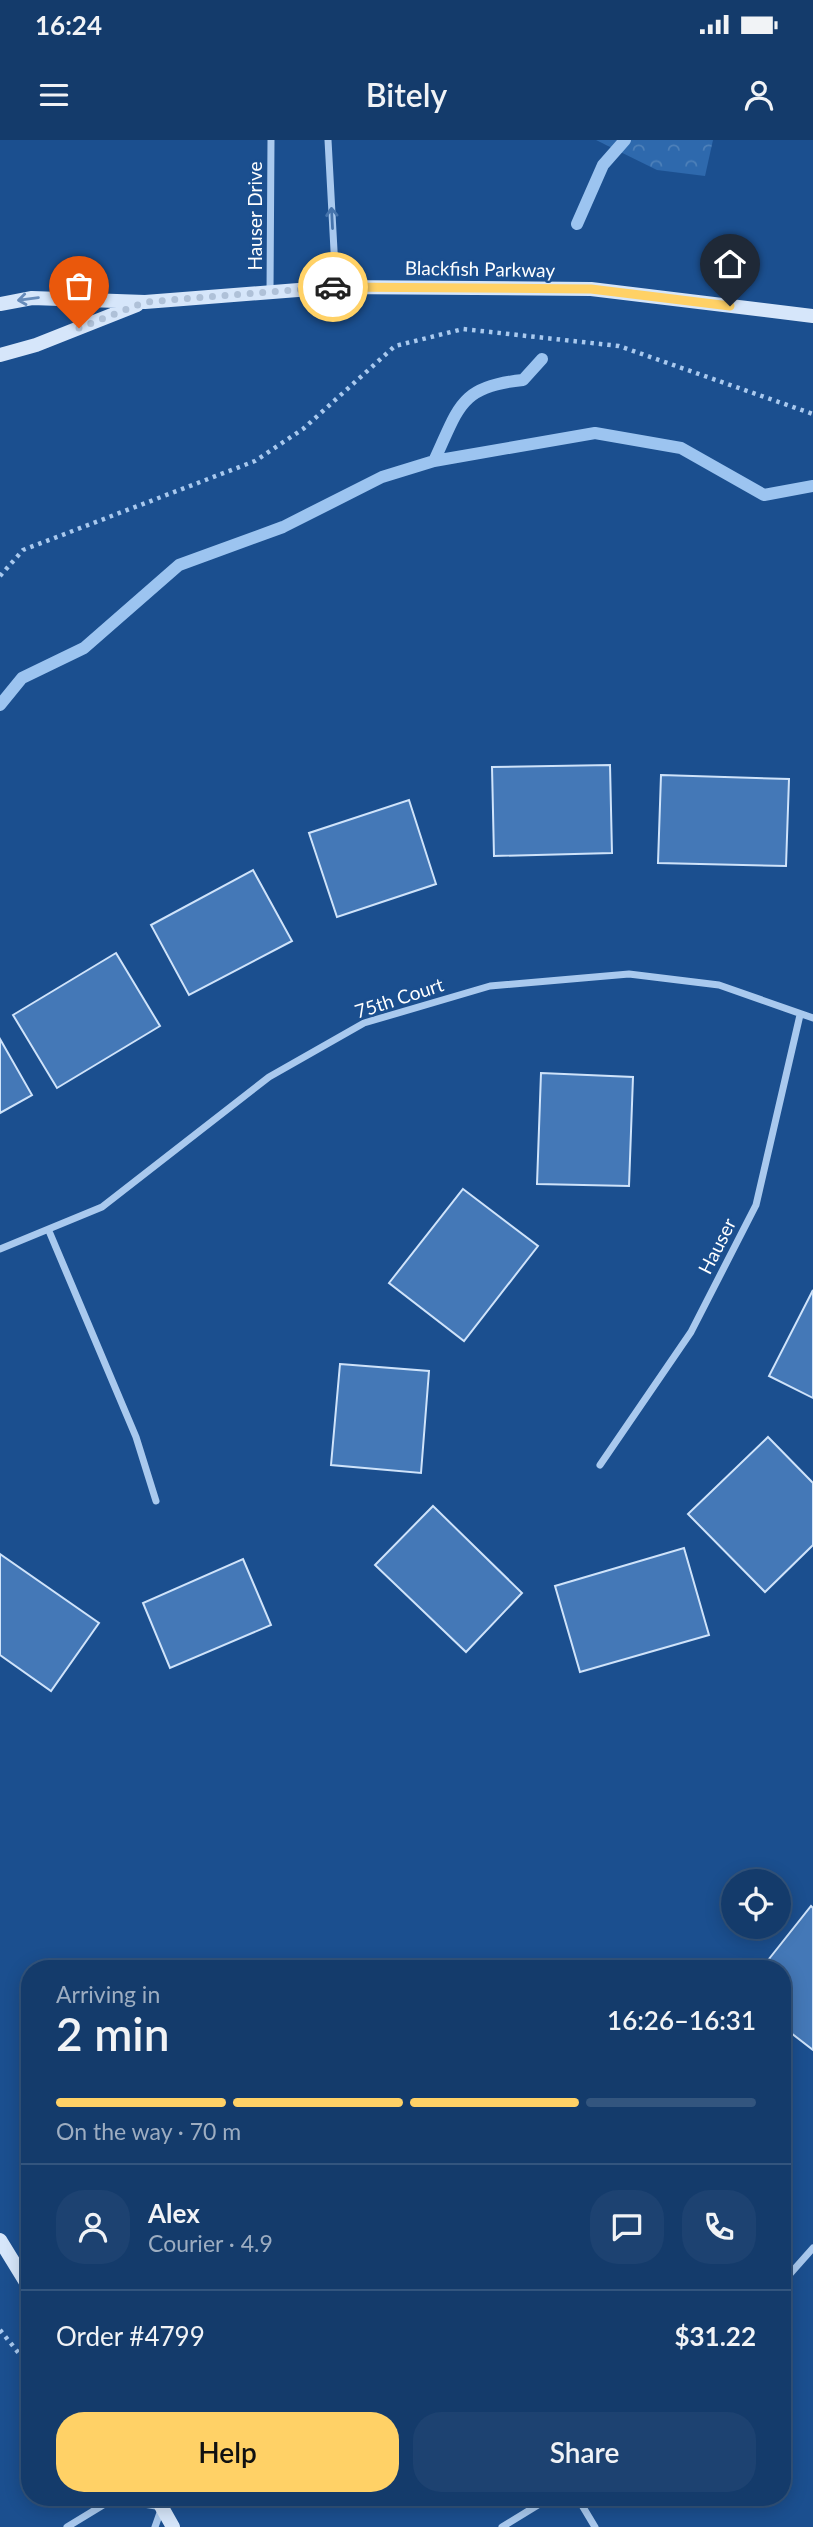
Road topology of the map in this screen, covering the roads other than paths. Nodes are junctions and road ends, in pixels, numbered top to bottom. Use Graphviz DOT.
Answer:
graph roads {
  1 [pos="271,140"];
  2 [pos="328,140"];
  3 [pos="336,286"];
  4 [pos="270,292"];
  5 [pos="145,302"];
  6 [pos="0,304"];
  7 [pos="813,316"];
  8 [pos="0,355"];
  9 [pos="800,1015"];
  10 [pos="813,1018"];
  11 [pos="49,1231"];
  12 [pos="0,1249"];
  13 [pos="600,1465"];
  14 [pos="156,1501"];
  15 [pos="0,2240"];
  16 [pos="813,2248"];
  17 [pos="21,2274"];
  18 [pos="791,2274"];
  19 [pos="102,2506"];
  20 [pos="158,2506"];
  21 [pos="161,2506"];
  22 [pos="536,2506"];
  23 [pos="583,2506"];
  24 [pos="67,2527"];
  25 [pos="155,2527"];
  26 [pos="173,2527"];
  27 [pos="502,2527"];
  28 [pos="596,2527"];
  1 -- 4 [label="street, Hauser Drive"];
  3 -- 2 [label="street, one-way"];
  3 -- 4 [label="main road, Blackfish Parkway"];
  3 -- 7 [label="main road, Blackfish Parkway"];
  4 -- 5 [label="main road, Blackfish Parkway"];
  5 -- 6 [label="main road, Blackfish Parkway, one-way"];
  5 -- 8 [label="main road, Blackfish Parkway"];
  9 -- 10 [label="street, 75th Court"];
  9 -- 11 [label="street, 75th Court"];
  9 -- 13 [label="street, Hauser"];
  11 -- 12 [label="street, 75th Court"];
  11 -- 14 [label="street"];
  15 -- 17 [label="main road"];
  16 -- 18 [label="street"];
  19 -- 24 [label="street"];
  20 -- 25 [label="street"];
  21 -- 26 [label="main road"];
  22 -- 27 [label="street"];
  23 -- 28 [label="street"];
}
